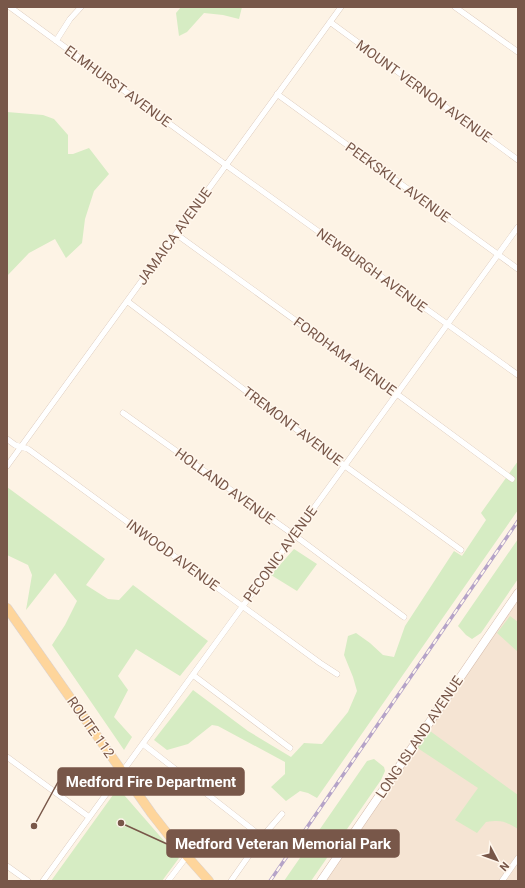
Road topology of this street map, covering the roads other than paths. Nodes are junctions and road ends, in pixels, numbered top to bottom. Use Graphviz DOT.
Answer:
graph roads {
  1 [pos="10,7"];
  2 [pos="81,7"];
  3 [pos="341,7"];
  4 [pos="456,7"];
  5 [pos="330,22"];
  6 [pos="56,41"];
  7 [pos="518,52"];
  8 [pos="277,94"];
  9 [pos="518,160"];
  10 [pos="226,165"];
  11 [pos="518,228"];
  12 [pos="176,234"];
  13 [pos="498,255"];
  14 [pos="518,269"];
  15 [pos="127,301"];
  16 [pos="447,325"];
  17 [pos="518,375"];
  18 [pos="397,394"];
  19 [pos="123,413"];
  20 [pos="7,439"];
  21 [pos="21,447"];
  22 [pos="7,466"];
  23 [pos="345,466"];
  24 [pos="512,479"];
  25 [pos="294,535"];
  26 [pos="461,550"];
  27 [pos="518,593"];
  28 [pos="242,606"];
  29 [pos="7,608"];
  30 [pos="404,617"];
  31 [pos="337,674"];
  32 [pos="193,675"];
  33 [pos="143,744"];
  34 [pos="290,748"];
  35 [pos="7,757"];
  36 [pos="123,772"];
  37 [pos="282,814"];
  38 [pos="89,817"];
  39 [pos="262,837"];
  40 [pos="187,856"];
  41 [pos="518,858"];
  42 [pos="7,866"];
  43 [pos="28,881"];
  44 [pos="43,881"];
  45 [pos="168,881"];
  46 [pos="209,881"];
  47 [pos="231,881"];
  48 [pos="321,881"];
  49 [pos="502,881"];
  1 -- 6 [label="street, ELMHURST AVENUE"];
  2 -- 6 [label="street"];
  3 -- 5 [label="street, JAMAICA AVENUE"];
  4 -- 7 [label="street"];
  5 -- 8 [label="street, JAMAICA AVENUE"];
  5 -- 9 [label="street, MOUNT VERNON AVENUE"];
  6 -- 10 [label="street, ELMHURST AVENUE"];
  8 -- 10 [label="street, JAMAICA AVENUE"];
  8 -- 13 [label="street, PEEKSKILL AVENUE"];
  10 -- 12 [label="street, JAMAICA AVENUE"];
  10 -- 16 [label="street, NEWBURGH AVENUE"];
  11 -- 13 [label="street, PECONIC AVENUE"];
  12 -- 15 [label="street, JAMAICA AVENUE"];
  12 -- 18 [label="street, FORDHAM AVENUE"];
  13 -- 14 [label="street, PEEKSKILL AVENUE"];
  13 -- 16 [label="street, PECONIC AVENUE"];
  15 -- 21 [label="street, JAMAICA AVENUE"];
  15 -- 23 [label="street, TREMONT AVENUE"];
  16 -- 17 [label="street, NEWBURGH AVENUE"];
  16 -- 18 [label="street, PECONIC AVENUE"];
  18 -- 23 [label="street, PECONIC AVENUE"];
  18 -- 24 [label="street, FORDHAM AVENUE"];
  19 -- 25 [label="street, HOLLAND AVENUE"];
  20 -- 21 [label="street, INWOOD AVENUE"];
  21 -- 22 [label="street, JAMAICA AVENUE"];
  21 -- 28 [label="street, INWOOD AVENUE"];
  23 -- 25 [label="street, PECONIC AVENUE"];
  23 -- 26 [label="street, TREMONT AVENUE"];
  25 -- 28 [label="street, PECONIC AVENUE"];
  25 -- 30 [label="street, HOLLAND AVENUE"];
  27 -- 48 [label="street, LONG ISLAND AVENUE"];
  28 -- 31 [label="street, INWOOD AVENUE"];
  28 -- 32 [label="street, PECONIC AVENUE"];
  29 -- 36 [label="main road, ROUTE 112"];
  32 -- 33 [label="street, PECONIC AVENUE"];
  32 -- 34 [label="street"];
  33 -- 36 [label="street, PECONIC AVENUE"];
  33 -- 39 [label="street"];
  35 -- 38 [label="street"];
  36 -- 38 [label="street, PECONIC AVENUE"];
  36 -- 40 [label="main road, ROUTE 112"];
  37 -- 39 [label="street"];
  38 -- 44 [label="street, PECONIC AVENUE"];
  39 -- 47 [label="street"];
  40 -- 45 [label="street"];
  40 -- 46 [label="main road, ROUTE 112"];
  41 -- 49 [label="street"];
  42 -- 43 [label="street"];
}
